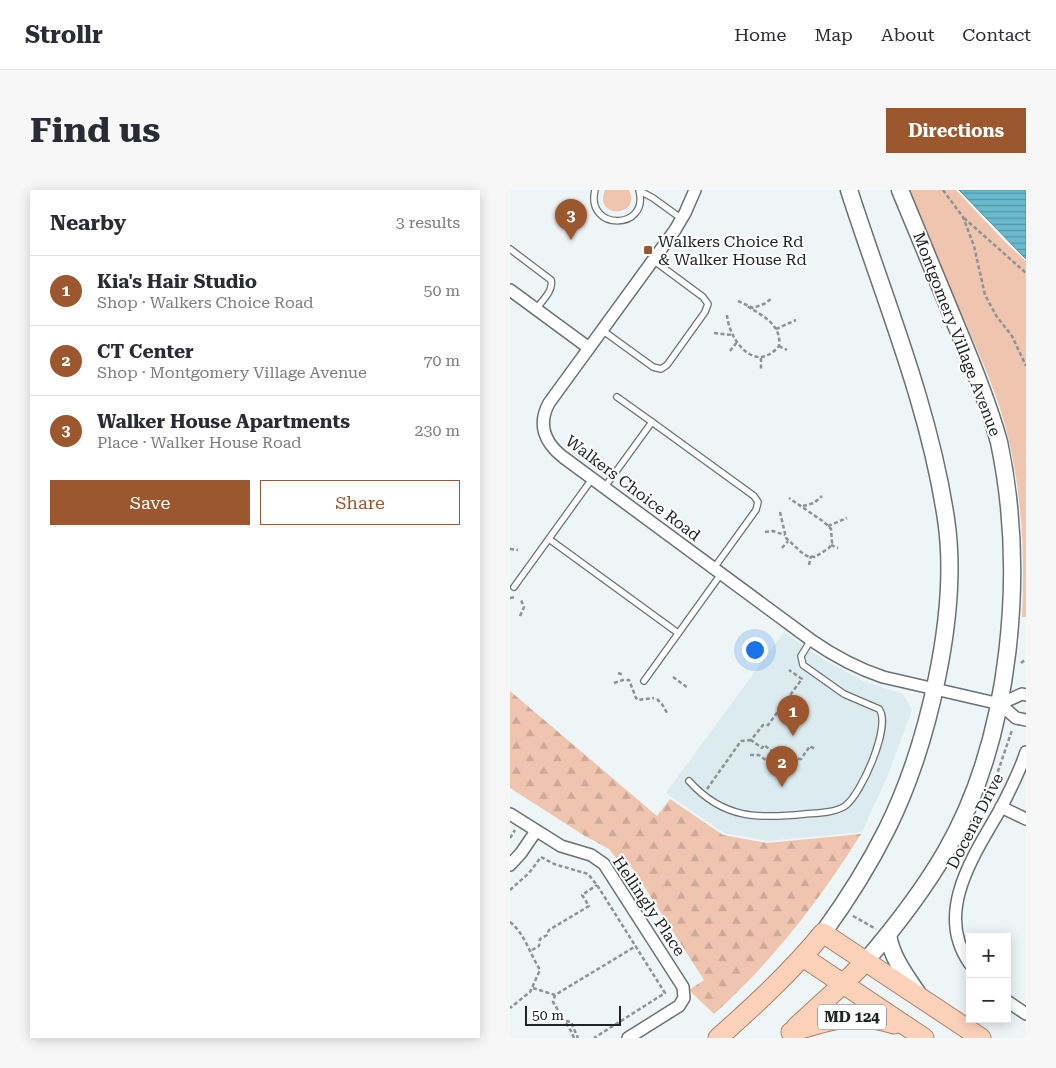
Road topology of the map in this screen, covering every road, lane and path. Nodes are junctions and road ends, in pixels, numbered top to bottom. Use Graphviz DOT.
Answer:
graph roads {
  1 [pos="595,190"];
  2 [pos="641,190"];
  3 [pos="695,190"];
  4 [pos="849,190"];
  5 [pos="900,190"];
  6 [pos="943,190"];
  7 [pos="963,217"];
  8 [pos="682,219"];
  9 [pos="510,249"];
  10 [pos="653,260"];
  11 [pos="1026,274"];
  12 [pos="510,290"];
  13 [pos="771,299"];
  14 [pos="738,300"];
  15 [pos="747,306"];
  16 [pos="536,309"];
  17 [pos="727,315"];
  18 [pos="796,320"];
  19 [pos="776,329"];
  20 [pos="602,330"];
  21 [pos="714,333"];
  22 [pos="732,335"];
  23 [pos="736,342"];
  24 [pos="779,346"];
  25 [pos="589,348"];
  26 [pos="787,350"];
  27 [pos="730,351"];
  28 [pos="761,358"];
  29 [pos="1026,366"];
  30 [pos="761,370"];
  31 [pos="618,397"];
  32 [pos="652,422"];
  33 [pos="592,479"];
  34 [pos="604,488"];
  35 [pos="822,496"];
  36 [pos="789,498"];
  37 [pos="802,506"];
  38 [pos="780,512"];
  39 [pos="847,518"];
  40 [pos="828,526"];
  41 [pos="764,532"];
  42 [pos="785,534"];
  43 [pos="549,539"];
  44 [pos="788,540"];
  45 [pos="831,545"];
  46 [pos="782,548"];
  47 [pos="838,548"];
  48 [pos="510,550"];
  49 [pos="518,550"];
  50 [pos="811,556"];
  51 [pos="809,565"];
  52 [pos="718,571"];
  53 [pos="514,587"];
  54 [pos="516,597"];
  55 [pos="510,598"];
  56 [pos="521,600"];
  57 [pos="520,616"];
  58 [pos="678,633"];
  59 [pos="811,640"];
  60 [pos="789,670"];
  61 [pos="618,673"];
  62 [pos="624,674"];
  63 [pos="673,677"];
  64 [pos="644,681"];
  65 [pos="614,683"];
  66 [pos="688,688"];
  67 [pos="934,689"];
  68 [pos="1026,695"];
  69 [pos="638,700"];
  70 [pos="1000,704"];
  71 [pos="636,705"];
  72 [pos="667,714"];
  73 [pos="1026,720"];
  74 [pos="751,740"];
  75 [pos="816,750"];
  76 [pos="1026,752"];
  77 [pos="750,755"];
  78 [pos="784,760"];
  79 [pos="689,781"];
  80 [pos="703,795"];
  81 [pos="1001,807"];
  82 [pos="510,814"];
  83 [pos="1026,820"];
  84 [pos="536,831"];
  85 [pos="510,865"];
  86 [pos="597,885"];
  87 [pos="510,890"];
  88 [pos="853,916"];
  89 [pos="510,922"];
  90 [pos="823,933"];
  91 [pos="883,933"];
  92 [pos="636,946"];
  93 [pos="531,951"];
  94 [pos="966,955"];
  95 [pos="803,957"];
  96 [pos="865,962"];
  97 [pos="843,984"];
  98 [pos="533,988"];
  99 [pos="555,995"];
  100 [pos="921,998"];
  101 [pos="1011,1004"];
  102 [pos="510,1008"];
  103 [pos="1026,1014"];
  104 [pos="564,1020"];
  105 [pos="918,1034"];
  106 [pos="787,1035"];
  107 [pos="574,1038"];
  108 [pos="578,1038"];
  109 [pos="594,1038"];
  110 [pos="628,1038"];
  111 [pos="718,1038"];
  112 [pos="981,1038"];
  1 -- 2 [label="lane"];
  2 -- 8 [label="lane"];
  3 -- 8 [label="street, Walkers Choice Road"];
  4 -- 67 [label="main road"];
  5 -- 70 [label="main road, Montgomery Village Avenue"];
  6 -- 7 [label="path"];
  7 -- 11 [label="path"];
  7 -- 29 [label="path"];
  8 -- 10 [label="street, Walkers Choice Road"];
  9 -- 16 [label="lane"];
  10 -- 20 [label="street, Walkers Choice Road"];
  10 -- 20 [label="lane"];
  12 -- 16 [label="street"];
  13 -- 15 [label="path"];
  14 -- 15 [label="path"];
  15 -- 19 [label="path"];
  16 -- 25 [label="street"];
  17 -- 22 [label="path"];
  18 -- 19 [label="path"];
  19 -- 24 [label="path"];
  20 -- 25 [label="street, Walkers Choice Road"];
  21 -- 22 [label="path"];
  22 -- 23 [label="path"];
  23 -- 27 [label="path"];
  23 -- 28 [label="path"];
  24 -- 26 [label="path"];
  24 -- 28 [label="path"];
  25 -- 33 [label="street, Walkers Choice Road"];
  28 -- 30 [label="path"];
  31 -- 32 [label="lane"];
  32 -- 34 [label="lane"];
  32 -- 52 [label="lane"];
  33 -- 34 [label="street, Walkers Choice Road"];
  33 -- 43 [label="lane"];
  34 -- 52 [label="street, Walkers Choice Road"];
  35 -- 37 [label="path"];
  36 -- 37 [label="path"];
  37 -- 40 [label="path"];
  38 -- 42 [label="path"];
  39 -- 40 [label="path"];
  40 -- 45 [label="path"];
  41 -- 42 [label="path"];
  42 -- 44 [label="path"];
  43 -- 53 [label="lane"];
  43 -- 58 [label="lane"];
  44 -- 46 [label="path"];
  44 -- 50 [label="path"];
  45 -- 47 [label="path"];
  45 -- 50 [label="path"];
  48 -- 49 [label="path"];
  50 -- 51 [label="path"];
  52 -- 58 [label="lane"];
  52 -- 59 [label="street, Walkers Choice Road"];
  54 -- 55 [label="path"];
  56 -- 57 [label="path"];
  58 -- 64 [label="lane"];
  59 -- 67 [label="street, Walkers Choice Road"];
  59 -- 80 [label="lane"];
  60 -- 74 [label="path"];
  61 -- 62 [label="path"];
  63 -- 66 [label="path"];
  65 -- 69 [label="path"];
  67 -- 70 [label="street, Walkers Choice Road"];
  67 -- 90 [label="main road"];
  68 -- 70 [label="street"];
  69 -- 71 [label="path"];
  69 -- 72 [label="path"];
  70 -- 73 [label="street"];
  70 -- 91 [label="main road, Montgomery Village Avenue"];
  74 -- 78 [label="path"];
  74 -- 80 [label="path"];
  75 -- 78 [label="path"];
  76 -- 81 [label="street, Docena Drive"];
  77 -- 78 [label="path"];
  79 -- 80 [label="lane"];
  81 -- 83 [label="street"];
  81 -- 94 [label="street, Docena Drive"];
  82 -- 84 [label="street, Hellingly Place"];
  84 -- 85 [label="street"];
  84 -- 110 [label="street, Hellingly Place"];
  86 -- 87 [label="path"];
  86 -- 92 [label="path"];
  86 -- 93 [label="path"];
  88 -- 91 [label="path"];
  89 -- 93 [label="path"];
  90 -- 95 [label="main road"];
  90 -- 96 [label="main road, MD 124"];
  91 -- 96 [label="main road, Montgomery Village Avenue"];
  91 -- 100 [label="main road"];
  92 -- 99 [label="path"];
  92 -- 109 [label="path"];
  93 -- 98 [label="path"];
  95 -- 97 [label="main road"];
  95 -- 111 [label="main road"];
  96 -- 97 [label="main road, Montgomery Village Avenue"];
  96 -- 100 [label="main road, MD 124"];
  97 -- 105 [label="main road"];
  97 -- 106 [label="main road, Montgomery Village Avenue"];
  98 -- 99 [label="path"];
  98 -- 102 [label="path"];
  99 -- 104 [label="path"];
  100 -- 112 [label="main road, MD 124"];
  101 -- 103 [label="street"];
  104 -- 107 [label="path"];
  104 -- 108 [label="path"];
  105 -- 106 [label="main road, MD 124"];
}
